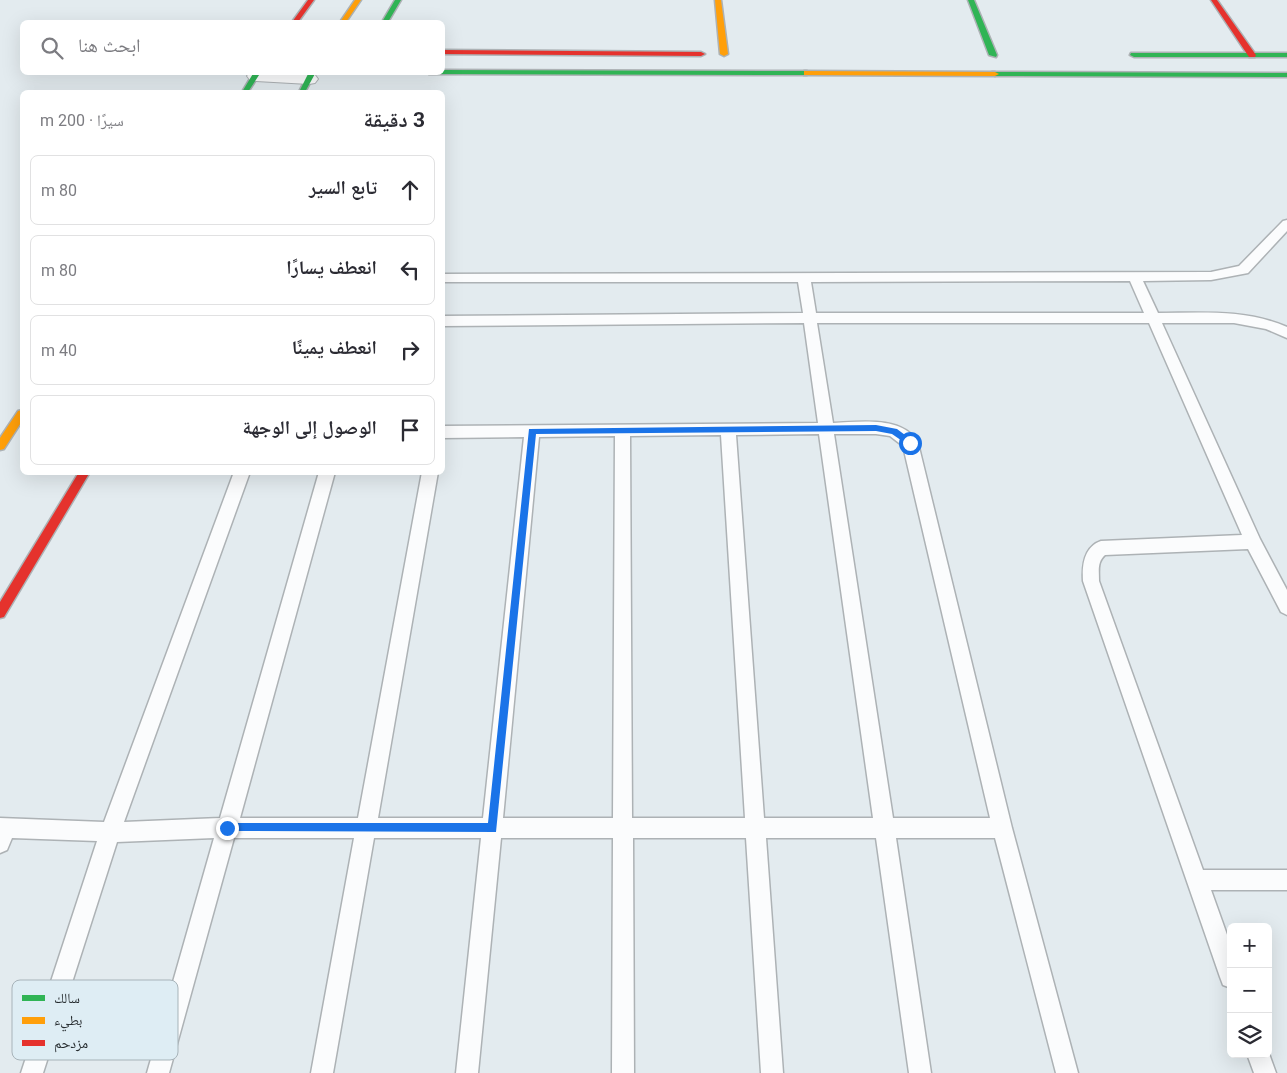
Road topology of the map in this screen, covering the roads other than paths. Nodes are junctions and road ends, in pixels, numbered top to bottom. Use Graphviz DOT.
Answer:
graph roads {
  1 [pos="311,0"];
  2 [pos="358,0"];
  3 [pos="398,0"];
  4 [pos="718,0"];
  5 [pos="971,0"];
  6 [pos="1214,0"];
  7 [pos="296,20"];
  8 [pos="344,20"];
  9 [pos="386,20"];
  10 [pos="445,52"];
  11 [pos="993,55"];
  12 [pos="1122,55"];
  13 [pos="1252,55"];
  14 [pos="1287,55"];
  15 [pos="445,72"];
  16 [pos="256,75"];
  17 [pos="264,75"];
  18 [pos="1287,75"];
  19 [pos="308,81"];
  20 [pos="245,90"];
  21 [pos="1287,224"];
  22 [pos="1135,277"];
  23 [pos="445,278"];
  24 [pos="804,278"];
  25 [pos="809,318"];
  26 [pos="1154,318"];
  27 [pos="445,321"];
  28 [pos="1287,333"];
  29 [pos="20,417"];
  30 [pos="826,427"];
  31 [pos="728,428"];
  32 [pos="622,430"];
  33 [pos="532,431"];
  34 [pos="445,432"];
  35 [pos="0,446"];
  36 [pos="83,475"];
  37 [pos="241,475"];
  38 [pos="326,475"];
  39 [pos="429,475"];
  40 [pos="1253,542"];
  41 [pos="1287,607"];
  42 [pos="0,612"];
  43 [pos="227,828"];
  44 [pos="366,828"];
  45 [pos="492,828"];
  46 [pos="622,828"];
  47 [pos="755,828"];
  48 [pos="883,828"];
  49 [pos="1002,828"];
  50 [pos="110,832"];
  51 [pos="2,833"];
  52 [pos="1196,880"];
  53 [pos="1287,880"];
  54 [pos="1228,968"];
  55 [pos="62,980"];
  56 [pos="178,1002"];
  57 [pos="1259,1058"];
  58 [pos="36,1060"];
  59 [pos="162,1060"];
  60 [pos="32,1073"];
  61 [pos="158,1073"];
  62 [pos="322,1073"];
  63 [pos="467,1073"];
  64 [pos="623,1073"];
  65 [pos="772,1073"];
  66 [pos="920,1073"];
  67 [pos="1067,1073"];
  68 [pos="1265,1073"];
  1 -- 7 [label="street"];
  2 -- 8 [label="street"];
  3 -- 9 [label="street"];
  4 -- 10 [label="street"];
  5 -- 11 [label="street"];
  6 -- 13 [label="street"];
  12 -- 13 [label="street"];
  13 -- 14 [label="street"];
  15 -- 18 [label="street"];
  16 -- 20 [label="street"];
  17 -- 19 [label="street"];
  21 -- 22 [label="lane"];
  22 -- 24 [label="lane"];
  22 -- 26 [label="lane"];
  23 -- 24 [label="lane"];
  24 -- 25 [label="lane"];
  25 -- 26 [label="lane"];
  25 -- 27 [label="lane"];
  25 -- 30 [label="lane"];
  26 -- 28 [label="lane"];
  26 -- 40 [label="lane"];
  29 -- 35 [label="street"];
  30 -- 31 [label="lane"];
  30 -- 48 [label="lane"];
  30 -- 49 [label="lane"];
  31 -- 32 [label="lane"];
  31 -- 47 [label="lane"];
  32 -- 33 [label="lane"];
  32 -- 46 [label="lane"];
  33 -- 34 [label="lane"];
  33 -- 45 [label="lane"];
  36 -- 42 [label="street"];
  37 -- 50 [label="lane"];
  38 -- 43 [label="lane"];
  39 -- 44 [label="lane"];
  40 -- 41 [label="lane"];
  40 -- 52 [label="lane"];
  43 -- 44 [label="lane"];
  43 -- 50 [label="lane"];
  43 -- 56 [label="lane"];
  44 -- 45 [label="lane"];
  44 -- 62 [label="lane"];
  45 -- 46 [label="lane"];
  45 -- 63 [label="lane"];
  46 -- 47 [label="lane"];
  46 -- 64 [label="lane"];
  47 -- 48 [label="lane"];
  47 -- 65 [label="lane"];
  48 -- 49 [label="lane"];
  48 -- 66 [label="lane"];
  49 -- 67 [label="lane"];
  50 -- 51 [label="lane"];
  50 -- 55 [label="lane"];
  52 -- 53 [label="lane"];
  52 -- 54 [label="lane"];
  57 -- 68 [label="lane"];
  58 -- 60 [label="lane"];
  59 -- 61 [label="lane"];
}
